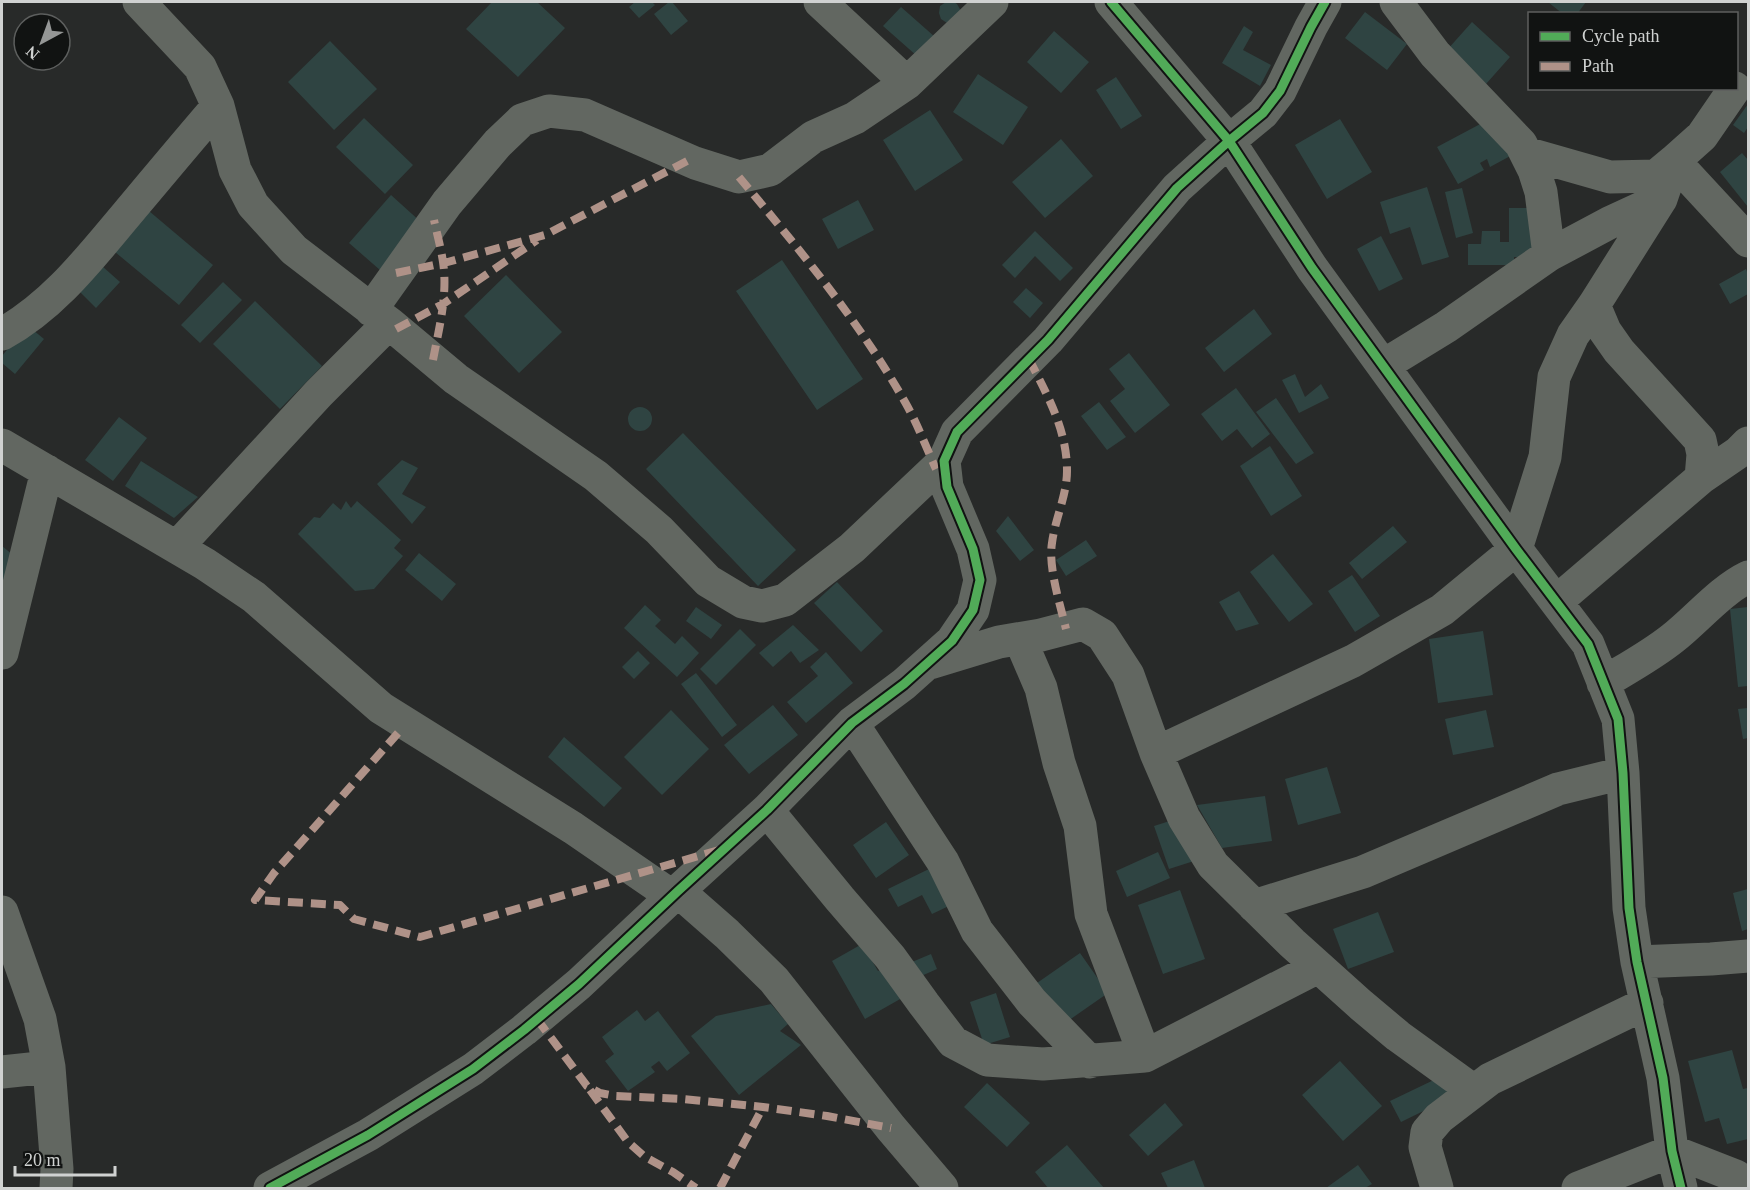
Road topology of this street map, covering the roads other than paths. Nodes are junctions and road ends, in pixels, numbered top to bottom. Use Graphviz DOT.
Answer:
graph roads {
  1 [pos="139,2"];
  2 [pos="820,2"];
  3 [pos="992,2"];
  4 [pos="1111,2"];
  5 [pos="1326,2"];
  6 [pos="1396,2"];
  7 [pos="1749,69"];
  8 [pos="907,83"];
  9 [pos="1738,85"];
  10 [pos="1735,90"];
  11 [pos="218,106"];
  12 [pos="1228,141"];
  13 [pos="1526,153"];
  14 [pos="1674,161"];
  15 [pos="1661,199"];
  16 [pos="1749,240"];
  17 [pos="1549,255"];
  18 [pos="1594,305"];
  19 [pos="380,316"];
  20 [pos="2,334"];
  21 [pos="1384,365"];
  22 [pos="1700,440"];
  23 [pos="2,445"];
  24 [pos="1744,448"];
  25 [pos="944,461"];
  26 [pos="47,471"];
  27 [pos="1701,478"];
  28 [pos="177,546"];
  29 [pos="1516,549"];
  30 [pos="1749,577"];
  31 [pos="1557,601"];
  32 [pos="1020,639"];
  33 [pos="2,653"];
  34 [pos="926,664"];
  35 [pos="1603,683"];
  36 [pos="852,723"];
  37 [pos="1156,753"];
  38 [pos="1623,773"];
  39 [pos="767,810"];
  40 [pos="675,894"];
  41 [pos="1254,906"];
  42 [pos="2,912"];
  43 [pos="1749,956"];
  44 [pos="1637,962"];
  45 [pos="1318,967"];
  46 [pos="1647,1003"];
  47 [pos="1145,1056"];
  48 [pos="1090,1062"];
  49 [pos="49,1067"];
  50 [pos="2,1072"];
  51 [pos="1474,1092"];
  52 [pos="1672,1151"];
  53 [pos="1736,1179"];
  54 [pos="56,1188"];
  55 [pos="270,1188"];
  56 [pos="942,1188"];
  57 [pos="1437,1188"];
  58 [pos="1578,1188"];
  59 [pos="1681,1188"];
  1 -- 11 [label="street"];
  2 -- 8 [label="street"];
  3 -- 8 [label="street"];
  4 -- 12 [label="street"];
  5 -- 12 [label="street"];
  6 -- 13 [label="street"];
  7 -- 9 [label="street"];
  8 -- 19 [label="street"];
  10 -- 14 [label="street"];
  11 -- 19 [label="street"];
  11 -- 20 [label="street"];
  12 -- 21 [label="street"];
  12 -- 25 [label="street"];
  13 -- 14 [label="street"];
  13 -- 17 [label="street"];
  14 -- 15 [label="street"];
  14 -- 16 [label="street"];
  15 -- 17 [label="street"];
  15 -- 18 [label="street"];
  17 -- 21 [label="street"];
  18 -- 22 [label="street"];
  18 -- 29 [label="street"];
  19 -- 25 [label="street"];
  19 -- 28 [label="street"];
  21 -- 29 [label="street"];
  22 -- 24 [label="street"];
  22 -- 27 [label="street"];
  23 -- 26 [label="street"];
  24 -- 27 [label="street"];
  25 -- 34 [label="street"];
  26 -- 28 [label="street"];
  26 -- 33 [label="street"];
  27 -- 31 [label="street"];
  28 -- 40 [label="street"];
  29 -- 31 [label="street"];
  29 -- 37 [label="street"];
  30 -- 35 [label="street"];
  31 -- 35 [label="street"];
  32 -- 34 [label="street"];
  32 -- 37 [label="street"];
  32 -- 47 [label="street"];
  34 -- 36 [label="street"];
  35 -- 38 [label="street"];
  36 -- 39 [label="street"];
  36 -- 48 [label="street"];
  37 -- 41 [label="street"];
  38 -- 41 [label="street"];
  38 -- 44 [label="street"];
  39 -- 40 [label="street"];
  39 -- 48 [label="street"];
  40 -- 55 [label="street"];
  40 -- 56 [label="street"];
  41 -- 45 [label="street"];
  42 -- 49 [label="street"];
  43 -- 44 [label="street"];
  44 -- 46 [label="street"];
  45 -- 47 [label="street"];
  45 -- 51 [label="street"];
  46 -- 51 [label="street"];
  46 -- 52 [label="street"];
  47 -- 48 [label="street"];
  49 -- 50 [label="street"];
  49 -- 54 [label="street"];
  51 -- 57 [label="street"];
  52 -- 53 [label="street"];
  52 -- 58 [label="street"];
  52 -- 59 [label="street"];
}
